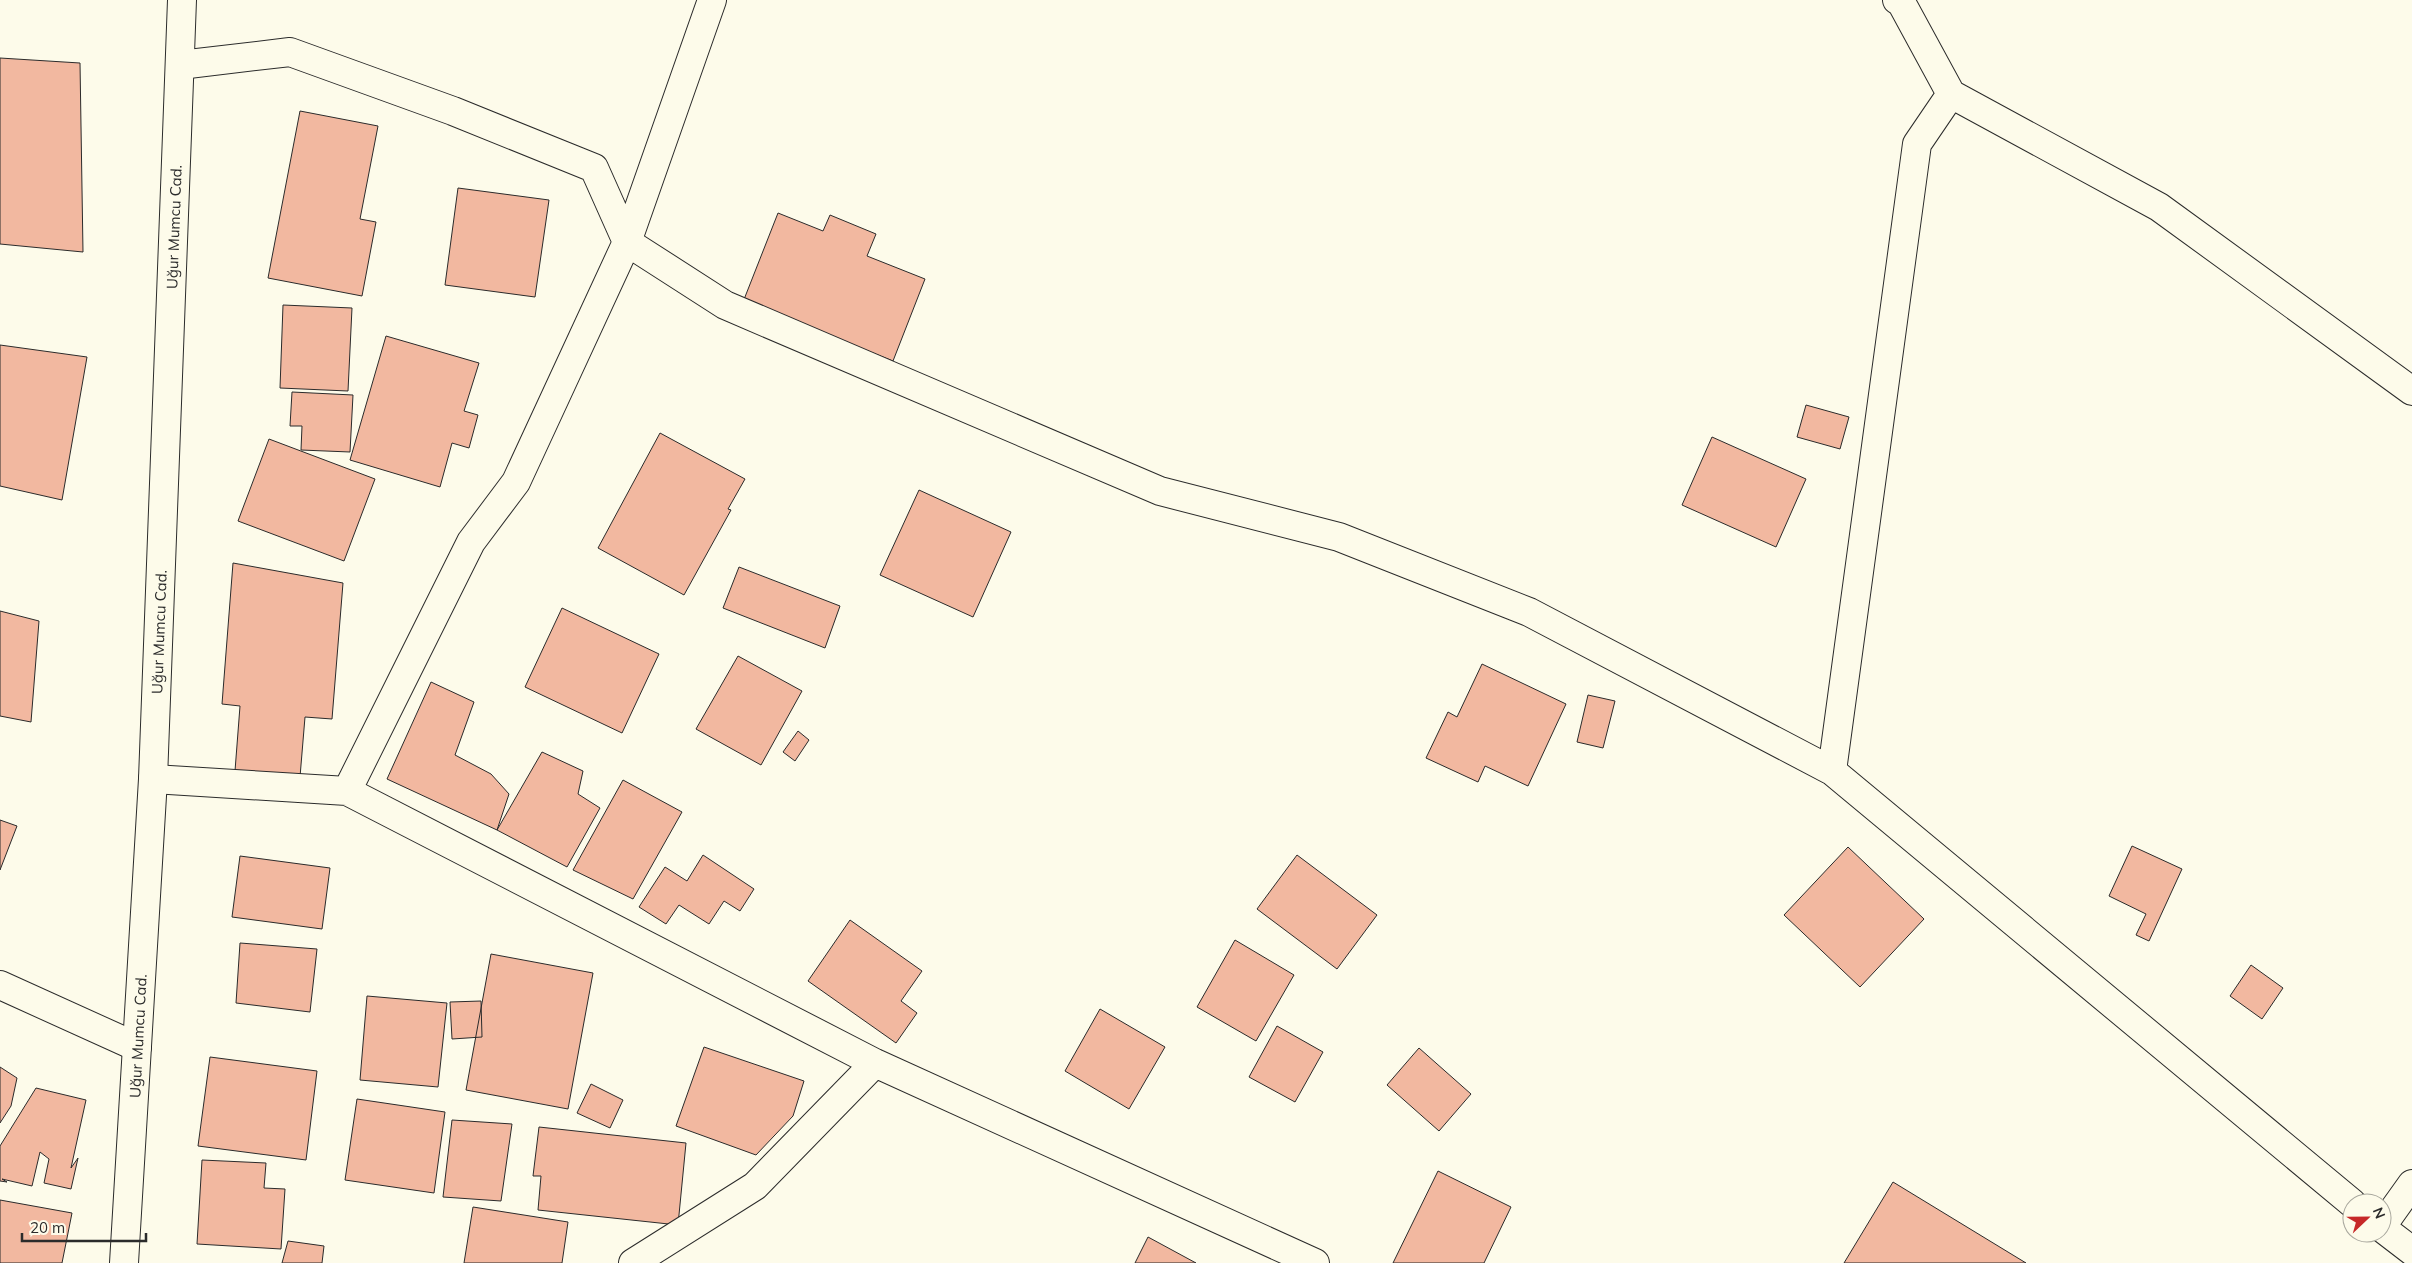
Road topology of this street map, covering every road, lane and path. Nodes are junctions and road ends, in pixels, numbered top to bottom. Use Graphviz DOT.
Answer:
graph roads {
  1 [pos="182,0"];
  2 [pos="712,0"];
  3 [pos="1900,1"];
  4 [pos="180,65"];
  5 [pos="1951,94"];
  6 [pos="627,242"];
  7 [pos="2412,391"];
  8 [pos="1832,771"];
  9 [pos="153,779"];
  10 [pos="347,791"];
  11 [pos="0,985"];
  12 [pos="137,1047"];
  13 [pos="875,1063"];
  14 [pos="2412,1184"];
  15 [pos="2342,1195"];
  16 [pos="2392,1213"];
  17 [pos="2392,1235"];
  18 [pos="2412,1251"];
  19 [pos="124,1263"];
  20 [pos="633,1263"];
  21 [pos="1315,1263"];
  1 -- 4 [label="street, Uğur Mumcu Cad."];
  2 -- 6 [label="street"];
  3 -- 5 [label="street"];
  4 -- 6 [label="street"];
  4 -- 9 [label="street, Uğur Mumcu Cad."];
  5 -- 7 [label="street"];
  5 -- 8 [label="street"];
  6 -- 8 [label="street"];
  6 -- 10 [label="street"];
  8 -- 15 [label="street"];
  9 -- 10 [label="street"];
  9 -- 12 [label="street, Uğur Mumcu Cad."];
  10 -- 13 [label="street"];
  11 -- 12 [label="street"];
  12 -- 19 [label="street, Uğur Mumcu Cad."];
  13 -- 20 [label="street"];
  13 -- 21 [label="street"];
  14 -- 16 [label="street"];
  17 -- 18 [label="street"];
}
